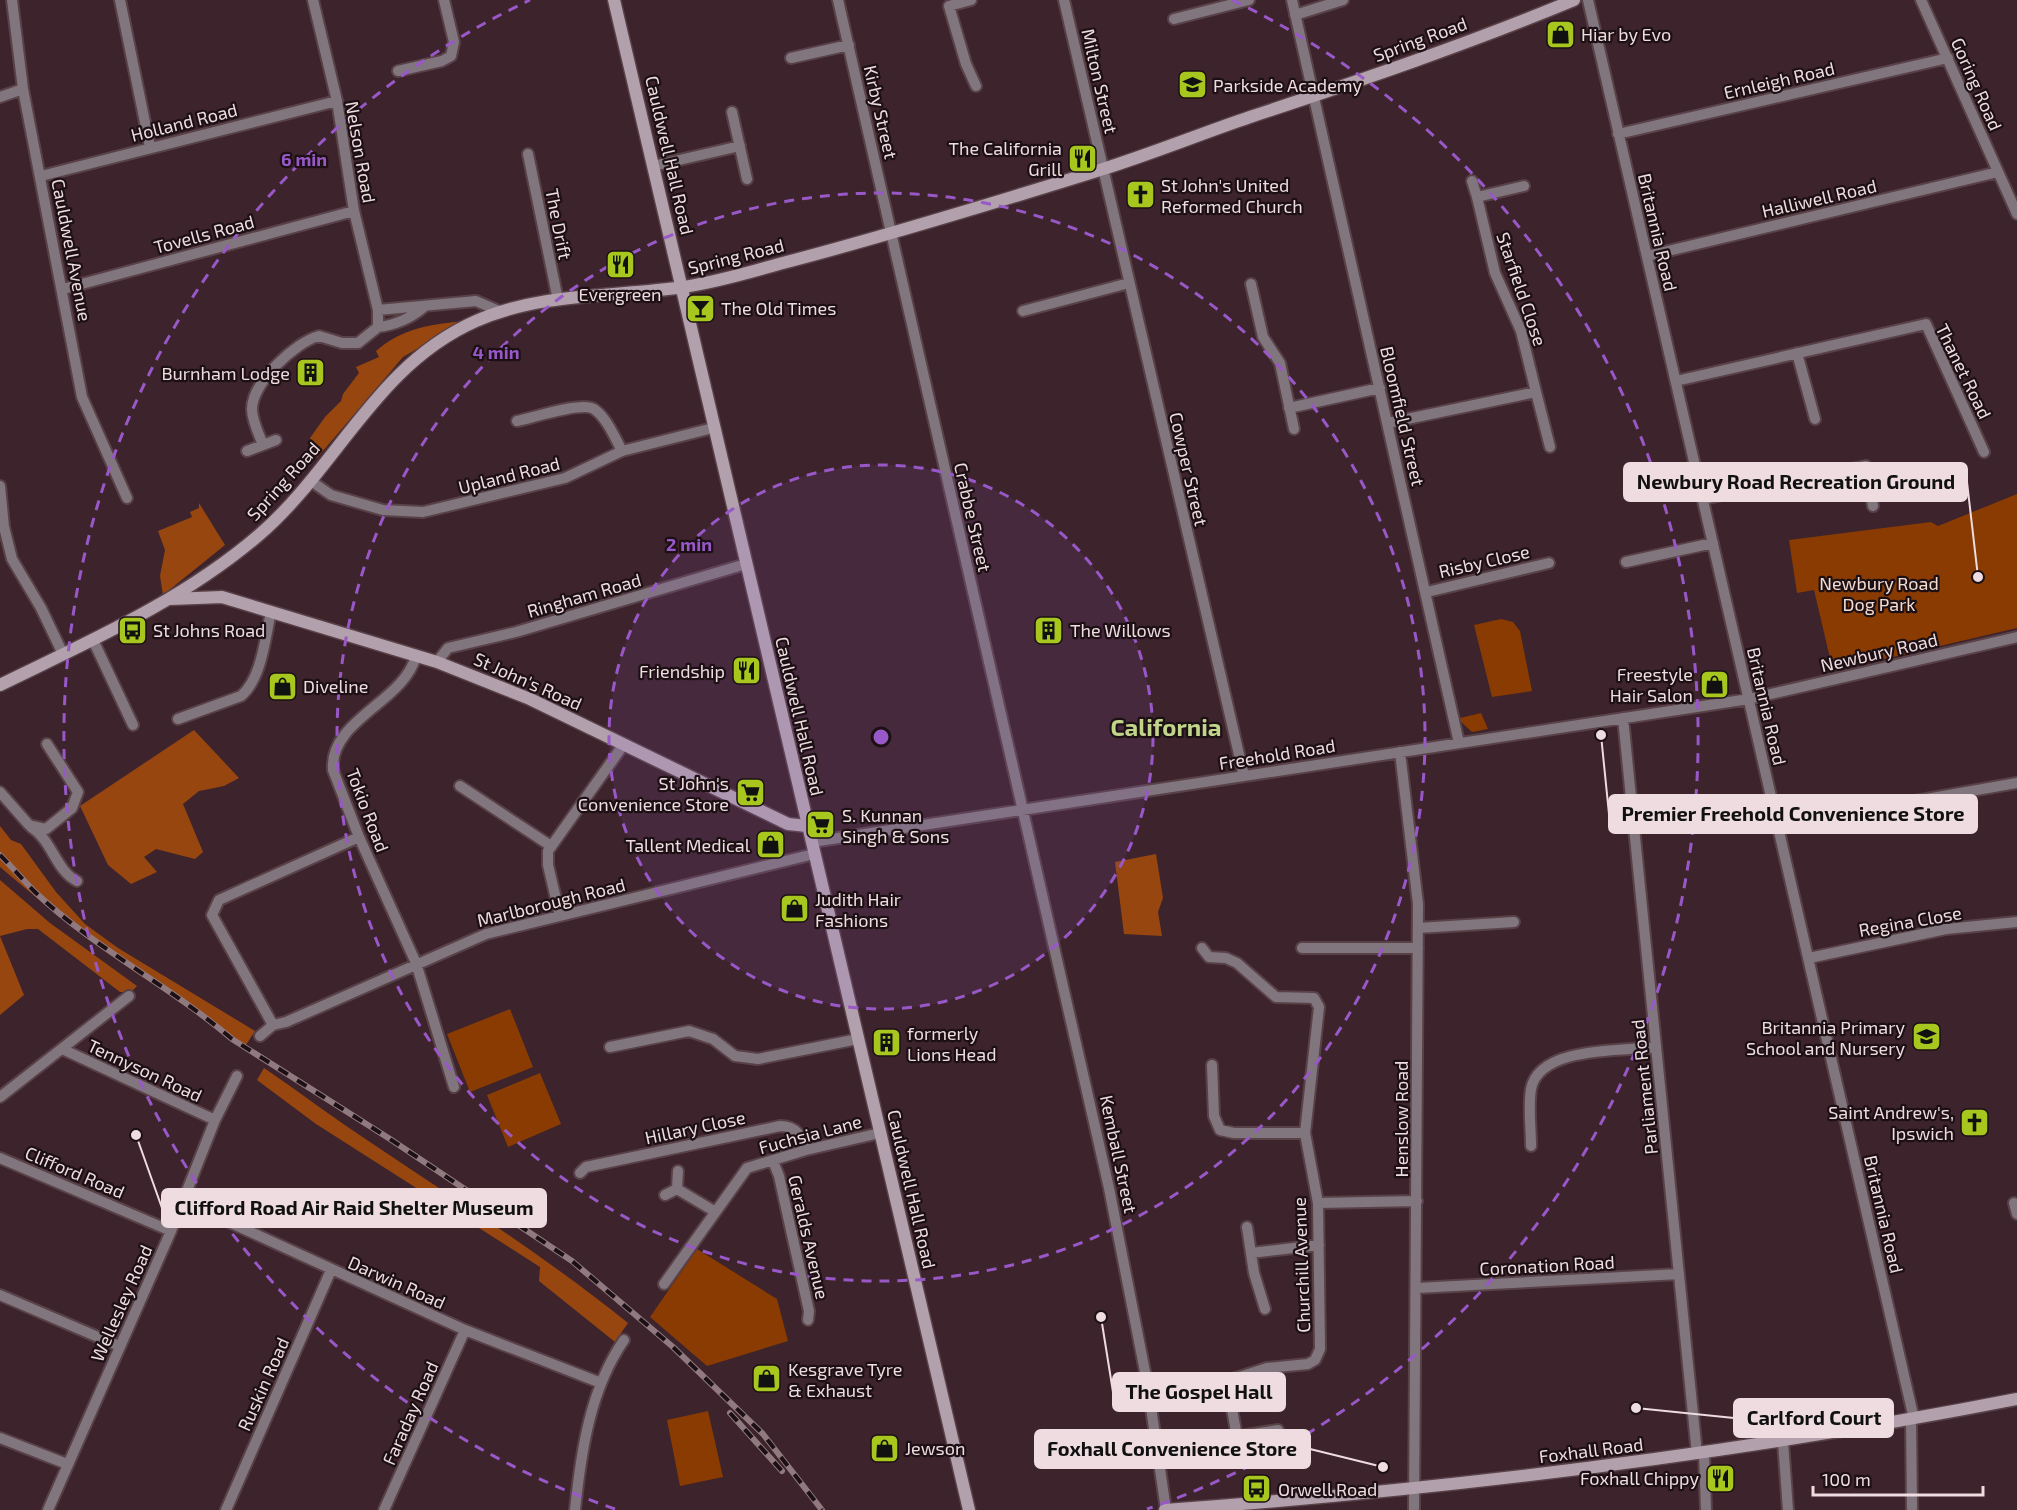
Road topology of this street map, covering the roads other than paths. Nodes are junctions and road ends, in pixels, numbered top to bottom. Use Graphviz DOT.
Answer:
graph roads {
  1 [pos="12,0"];
  2 [pos="120,0"];
  3 [pos="313,0"];
  4 [pos="444,0"];
  5 [pos="614,0"];
  6 [pos="838,0"];
  7 [pos="971,0"];
  8 [pos="1064,0"];
  9 [pos="1249,0"];
  10 [pos="1292,0"];
  11 [pos="1343,0"];
  12 [pos="1574,0"];
  13 [pos="1588,0"];
  14 [pos="1921,0"];
  15 [pos="1295,15"];
  16 [pos="1174,19"];
  17 [pos="849,45"];
  18 [pos="791,58"];
  19 [pos="1948,58"];
  20 [pos="398,71"];
  21 [pos="976,86"];
  22 [pos="23,89"];
  23 [pos="1314,96"];
  24 [pos="0,97"];
  25 [pos="337,101"];
  26 [pos="732,112"];
  27 [pos="1618,134"];
  28 [pos="740,146"];
  29 [pos="150,147"];
  30 [pos="528,154"];
  31 [pos="653,166"];
  32 [pos="1104,169"];
  33 [pos="1998,172"];
  34 [pos="40,176"];
  35 [pos="747,179"];
  36 [pos="1472,181"];
  37 [pos="1524,186"];
  38 [pos="1477,197"];
  39 [pos="354,211"];
  40 [pos="2017,214"];
  41 [pos="892,232"];
  42 [pos="1647,256"];
  43 [pos="1129,284"];
  44 [pos="1251,284"];
  45 [pos="681,288"];
  46 [pos="63,289"];
  47 [pos="558,300"];
  48 [pos="424,307"];
  49 [pos="378,310"];
  50 [pos="499,311"];
  51 [pos="1023,311"];
  52 [pos="378,327"];
  53 [pos="1797,353"];
  54 [pos="1676,381"];
  55 [pos="1380,388"];
  56 [pos="1536,392"];
  57 [pos="1289,408"];
  58 [pos="1815,419"];
  59 [pos="517,421"];
  60 [pos="1388,423"];
  61 [pos="713,428"];
  62 [pos="1294,429"];
  63 [pos="276,440"];
  64 [pos="263,445"];
  65 [pos="1550,447"];
  66 [pos="247,451"];
  67 [pos="622,452"];
  68 [pos="1984,452"];
  69 [pos="311,481"];
  70 [pos="0,486"];
  71 [pos="127,498"];
  72 [pos="1703,499"];
  73 [pos="1873,506"];
  74 [pos="1713,543"];
  75 [pos="12,559"];
  76 [pos="1626,562"];
  77 [pos="0,563"];
  78 [pos="1549,563"];
  79 [pos="746,564"];
  80 [pos="212,572"];
  81 [pos="1427,592"];
  82 [pos="222,597"];
  83 [pos="170,599"];
  84 [pos="271,612"];
  85 [pos="2017,637"];
  86 [pos="93,640"];
  87 [pos="63,654"];
  88 [pos="416,656"];
  89 [pos="437,662"];
  90 [pos="0,685"];
  91 [pos="1749,699"];
  92 [pos="1623,718"];
  93 [pos="178,719"];
  94 [pos="133,725"];
  95 [pos="1460,743"];
  96 [pos="47,744"];
  97 [pos="624,744"];
  98 [pos="1400,753"];
  99 [pos="1244,776"];
  100 [pos="2017,783"];
  101 [pos="460,786"];
  102 [pos="0,792"];
  103 [pos="1024,808"];
  104 [pos="28,825"];
  105 [pos="1778,825"];
  106 [pos="807,826"];
  107 [pos="359,837"];
  108 [pos="551,846"];
  109 [pos="813,848"];
  110 [pos="78,881"];
  111 [pos="560,916"];
  112 [pos="1514,922"];
  113 [pos="2017,922"];
  114 [pos="1418,928"];
  115 [pos="1202,948"];
  116 [pos="1302,948"];
  117 [pos="1418,948"];
  118 [pos="1809,957"];
  119 [pos="1215,958"];
  120 [pos="416,963"];
  121 [pos="1204,968"];
  122 [pos="129,996"];
  123 [pos="273,1024"];
  124 [pos="260,1036"];
  125 [pos="858,1039"];
  126 [pos="610,1047"];
  127 [pos="1656,1047"];
  128 [pos="62,1049"];
  129 [pos="1212,1065"];
  130 [pos="237,1076"];
  131 [pos="454,1087"];
  132 [pos="0,1097"];
  133 [pos="216,1120"];
  134 [pos="880,1133"];
  135 [pos="1305,1133"];
  136 [pos="1531,1146"];
  137 [pos="806,1150"];
  138 [pos="0,1158"];
  139 [pos="773,1161"];
  140 [pos="678,1172"];
  141 [pos="580,1173"];
  142 [pos="677,1189"];
  143 [pos="665,1195"];
  144 [pos="183,1201"];
  145 [pos="1417,1202"];
  146 [pos="1318,1203"];
  147 [pos="714,1211"];
  148 [pos="1247,1227"];
  149 [pos="171,1230"];
  150 [pos="1319,1245"];
  151 [pos="1251,1253"];
  152 [pos="331,1270"];
  153 [pos="1679,1274"];
  154 [pos="664,1284"];
  155 [pos="1417,1288"];
  156 [pos="0,1295"];
  157 [pos="1265,1309"];
  158 [pos="808,1320"];
  159 [pos="465,1330"];
  160 [pos="624,1340"];
  161 [pos="119,1347"];
  162 [pos="1227,1381"];
  163 [pos="601,1383"];
  164 [pos="1148,1387"];
  165 [pos="2017,1399"];
  166 [pos="1912,1419"];
  167 [pos="1278,1430"];
  168 [pos="1237,1437"];
  169 [pos="0,1438"];
  170 [pos="1215,1440"];
  171 [pos="1783,1442"];
  172 [pos="1701,1453"];
  173 [pos="67,1464"];
  174 [pos="1413,1487"];
  175 [pos="1265,1506"];
  176 [pos="48,1510"];
  177 [pos="226,1510"];
  178 [pos="384,1510"];
  179 [pos="575,1510"];
  180 [pos="969,1510"];
  181 [pos="1166,1510"];
  182 [pos="1414,1510"];
  183 [pos="1706,1510"];
  184 [pos="1788,1510"];
  185 [pos="1912,1510"];
  1 -- 22 [label="street, Cauldwell Avenue"];
  2 -- 29 [label="street"];
  3 -- 25 [label="street, Nelson Road"];
  4 -- 20 [label="street"];
  5 -- 31 [label="street, Cauldwell Hall Road"];
  6 -- 17 [label="street, Kirby Street"];
  7 -- 21 [label="street"];
  8 -- 32 [label="street, Milton Street"];
  9 -- 16 [label="street"];
  10 -- 15 [label="street, Bloomfield Street"];
  11 -- 15 [label="street"];
  12 -- 23 [label="street, Spring Road"];
  13 -- 27 [label="street, Britannia Road"];
  14 -- 19 [label="street, Goring Road"];
  15 -- 23 [label="street, Bloomfield Street"];
  17 -- 18 [label="street"];
  17 -- 41 [label="street, Kirby Street"];
  19 -- 27 [label="street, Ernleigh Road"];
  19 -- 33 [label="street, Goring Road"];
  22 -- 24 [label="street"];
  22 -- 34 [label="street, Cauldwell Avenue"];
  23 -- 32 [label="street, Spring Road"];
  23 -- 55 [label="street, Bloomfield Street"];
  25 -- 29 [label="street, Holland Road"];
  25 -- 39 [label="street, Nelson Road"];
  26 -- 28 [label="street"];
  27 -- 42 [label="street, Britannia Road"];
  28 -- 31 [label="street"];
  28 -- 35 [label="street"];
  29 -- 34 [label="street, Holland Road"];
  30 -- 47 [label="street, The Drift"];
  31 -- 45 [label="street, Cauldwell Hall Road"];
  32 -- 41 [label="street, Spring Road"];
  32 -- 43 [label="street, Cowper Street"];
  33 -- 40 [label="street, Goring Road"];
  33 -- 42 [label="street, Halliwell Road"];
  34 -- 46 [label="street, Cauldwell Avenue"];
  36 -- 38 [label="street, Starfield Close"];
  37 -- 38 [label="street"];
  38 -- 56 [label="street, Starfield Close"];
  39 -- 46 [label="street, Tovells Road"];
  39 -- 49 [label="street, Nelson Road"];
  41 -- 45 [label="street, Spring Road"];
  41 -- 103 [label="street, Crabbe Street"];
  42 -- 54 [label="street, Britannia Road"];
  43 -- 51 [label="street"];
  43 -- 99 [label="street, Cowper Street"];
  44 -- 57 [label="street"];
  45 -- 47 [label="street, Spring Road"];
  45 -- 61 [label="street, Cauldwell Hall Road"];
  46 -- 71 [label="street, Cauldwell Avenue"];
  47 -- 50 [label="street, Spring Road"];
  48 -- 49 [label="street"];
  48 -- 50 [label="street"];
  48 -- 52 [label="street"];
  49 -- 52 [label="street, Nelson Road"];
  50 -- 69 [label="street, Spring Road"];
  52 -- 64 [label="street"];
  53 -- 54 [label="street, Thanet Road"];
  53 -- 58 [label="street"];
  53 -- 68 [label="street, Thanet Road"];
  54 -- 72 [label="street, Britannia Road"];
  55 -- 57 [label="street"];
  55 -- 60 [label="street, Bloomfield Street"];
  56 -- 60 [label="street"];
  56 -- 65 [label="street, Starfield Close"];
  57 -- 62 [label="street"];
  59 -- 67 [label="street"];
  60 -- 81 [label="street, Bloomfield Street"];
  61 -- 67 [label="street, Upland Road"];
  61 -- 79 [label="street, Cauldwell Hall Road"];
  63 -- 64 [label="street"];
  64 -- 66 [label="street"];
  67 -- 69 [label="street, Upland Road"];
  69 -- 80 [label="street, Spring Road"];
  70 -- 75 [label="street"];
  72 -- 73 [label="street"];
  72 -- 74 [label="street, Britannia Road"];
  74 -- 76 [label="street"];
  74 -- 91 [label="street, Britannia Road"];
  75 -- 77 [label="street"];
  75 -- 87 [label="street"];
  78 -- 81 [label="street, Risby Close"];
  79 -- 89 [label="street, Ringham Road"];
  79 -- 106 [label="street, Cauldwell Hall Road"];
  80 -- 82 [label="street"];
  80 -- 83 [label="street, Spring Road"];
  81 -- 95 [label="street, Bloomfield Street"];
  82 -- 83 [label="street, St John's Road"];
  82 -- 84 [label="street, St John's Road"];
  83 -- 86 [label="street, Spring Road"];
  84 -- 88 [label="street, St John's Road"];
  84 -- 93 [label="street"];
  85 -- 91 [label="street, Newbury Road"];
  86 -- 87 [label="street, Spring Road"];
  86 -- 94 [label="street"];
  87 -- 90 [label="street, Spring Road"];
  88 -- 89 [label="street, St John's Road"];
  88 -- 107 [label="street, Tokio Road"];
  89 -- 97 [label="street, St John's Road"];
  91 -- 92 [label="street, Freehold Road"];
  91 -- 105 [label="street, Britannia Road"];
  92 -- 95 [label="street, Freehold Road"];
  92 -- 127 [label="street, Parliament Road"];
  95 -- 98 [label="street, Freehold Road"];
  96 -- 104 [label="street"];
  97 -- 106 [label="street, St John's Road"];
  97 -- 108 [label="street"];
  98 -- 99 [label="street, Freehold Road"];
  98 -- 114 [label="street, Henslow Road"];
  99 -- 103 [label="street, Freehold Road"];
  100 -- 105 [label="street"];
  101 -- 108 [label="street"];
  102 -- 104 [label="street"];
  103 -- 109 [label="street, Freehold Road"];
  103 -- 164 [label="street, Kemball Street"];
  104 -- 110 [label="street"];
  105 -- 118 [label="street, Britannia Road"];
  106 -- 109 [label="street, Cauldwell Hall Road"];
  107 -- 120 [label="street, Tokio Road"];
  107 -- 123 [label="street"];
  108 -- 111 [label="street"];
  109 -- 111 [label="street, Marlborough Road"];
  109 -- 125 [label="street, Cauldwell Hall Road"];
  111 -- 120 [label="street, Marlborough Road"];
  112 -- 114 [label="street"];
  113 -- 118 [label="street, Regina Close"];
  114 -- 117 [label="street, Henslow Road"];
  115 -- 119 [label="street"];
  116 -- 117 [label="street"];
  117 -- 145 [label="street, Henslow Road"];
  118 -- 166 [label="street, Britannia Road"];
  119 -- 121 [label="street"];
  119 -- 135 [label="street, Churchill Avenue"];
  120 -- 123 [label="street, Marlborough Road"];
  120 -- 131 [label="street, Tokio Road"];
  122 -- 128 [label="street"];
  123 -- 124 [label="street"];
  125 -- 126 [label="street"];
  125 -- 134 [label="street, Cauldwell Hall Road"];
  127 -- 136 [label="street"];
  127 -- 153 [label="street, Parliament Road"];
  128 -- 132 [label="street"];
  128 -- 133 [label="street, Tennyson Road"];
  129 -- 135 [label="street"];
  130 -- 133 [label="street, Wellesley Road"];
  133 -- 144 [label="street, Wellesley Road"];
  134 -- 137 [label="street, Fuchsia Lane"];
  134 -- 180 [label="street, Cauldwell Hall Road"];
  135 -- 146 [label="street, Churchill Avenue"];
  137 -- 139 [label="street, Fuchsia Lane"];
  137 -- 141 [label="street, Hillary Close"];
  138 -- 149 [label="street, Clifford Road"];
  139 -- 147 [label="street, Fuchsia Lane"];
  139 -- 158 [label="street, Geralds Avenue"];
  140 -- 142 [label="street"];
  142 -- 143 [label="street"];
  142 -- 147 [label="street"];
  144 -- 149 [label="street, Wellesley Road"];
  144 -- 152 [label="street, Darwin Road"];
  145 -- 146 [label="street"];
  145 -- 155 [label="street, Henslow Road"];
  146 -- 150 [label="street, Churchill Avenue"];
  147 -- 154 [label="street, Fuchsia Lane"];
  148 -- 151 [label="street"];
  149 -- 161 [label="street, Wellesley Road"];
  150 -- 151 [label="street"];
  150 -- 162 [label="street, Churchill Avenue"];
  151 -- 157 [label="street"];
  152 -- 159 [label="street, Darwin Road"];
  152 -- 177 [label="street, Ruskin Road"];
  153 -- 155 [label="street, Coronation Road"];
  153 -- 172 [label="street, Parliament Road"];
  155 -- 174 [label="street, Henslow Road"];
  156 -- 161 [label="street"];
  159 -- 163 [label="street, Darwin Road"];
  159 -- 178 [label="street, Faraday Road"];
  160 -- 163 [label="street"];
  161 -- 173 [label="street, Wellesley Road"];
  162 -- 164 [label="street, Churchill Avenue"];
  162 -- 168 [label="street"];
  163 -- 179 [label="street"];
  164 -- 181 [label="street, Kemball Street"];
  165 -- 166 [label="street, Foxhall Road"];
  166 -- 171 [label="street, Foxhall Road"];
  166 -- 185 [label="street, Britannia Road"];
  167 -- 168 [label="street"];
  168 -- 170 [label="street"];
  169 -- 173 [label="street"];
  171 -- 172 [label="street, Foxhall Road"];
  171 -- 184 [label="street"];
  172 -- 174 [label="street, Foxhall Road"];
  172 -- 183 [label="street, Parliament Road"];
  173 -- 176 [label="street, Wellesley Road"];
  174 -- 175 [label="street, Foxhall Road"];
  174 -- 182 [label="street, Henslow Road"];
  175 -- 181 [label="street, Foxhall Road"];
}
